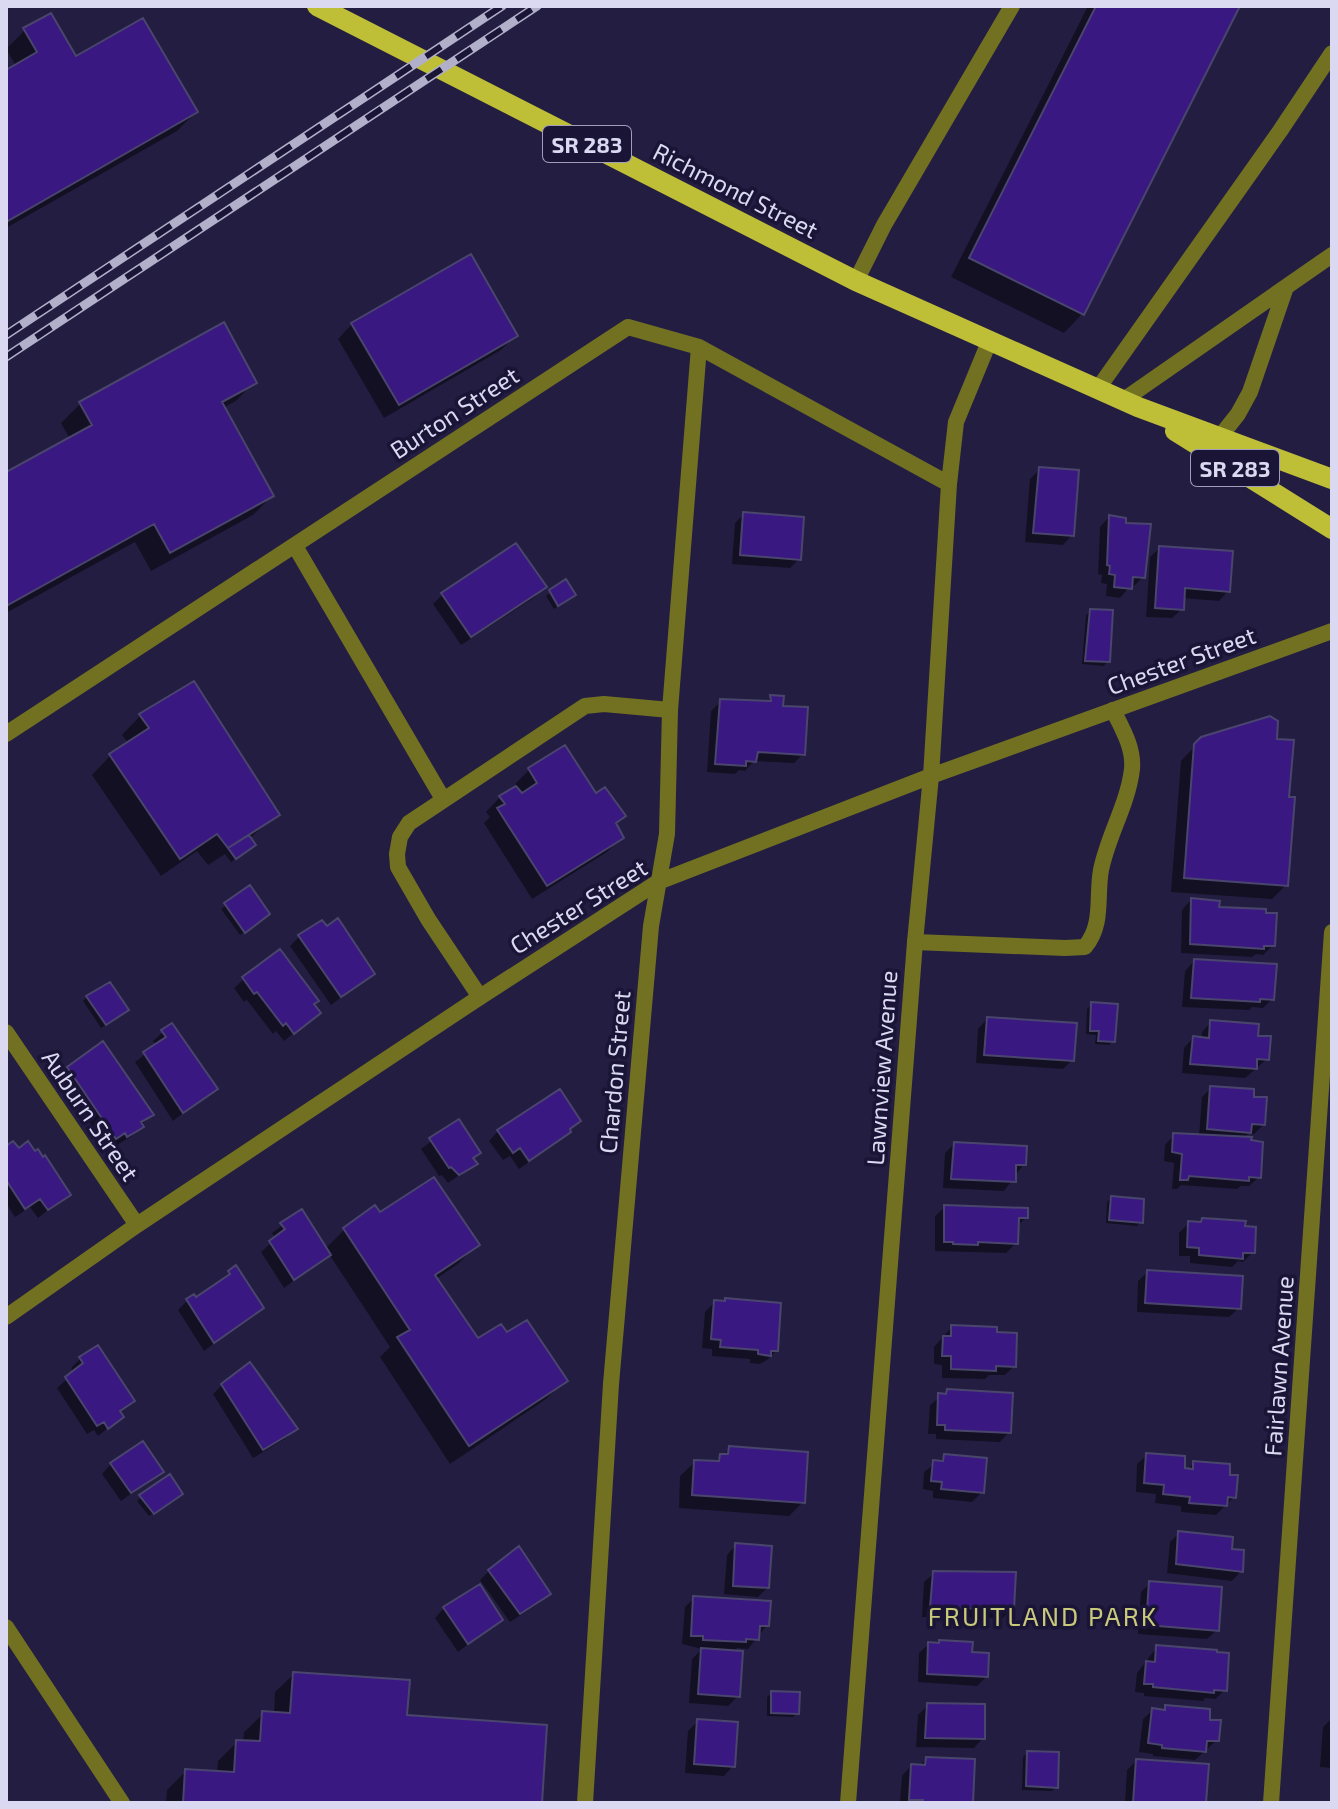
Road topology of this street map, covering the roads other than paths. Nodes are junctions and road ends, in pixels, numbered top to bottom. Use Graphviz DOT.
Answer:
graph roads {
  1 [pos="317,6"];
  2 [pos="1012,6"];
  3 [pos="1332,53"];
  4 [pos="1329,263"];
  5 [pos="856,281"];
  6 [pos="1286,286"];
  7 [pos="989,342"];
  8 [pos="699,347"];
  9 [pos="1097,390"];
  10 [pos="1130,404"];
  11 [pos="1219,438"];
  12 [pos="1332,479"];
  13 [pos="949,484"];
  14 [pos="1332,529"];
  15 [pos="295,546"];
  16 [pos="1332,631"];
  17 [pos="670,710"];
  18 [pos="1113,710"];
  19 [pos="6,734"];
  20 [pos="931,776"];
  21 [pos="443,799"];
  22 [pos="658,882"];
  23 [pos="1332,932"];
  24 [pos="915,942"];
  25 [pos="480,997"];
  26 [pos="6,1032"];
  27 [pos="137,1225"];
  28 [pos="6,1317"];
  29 [pos="6,1627"];
  30 [pos="122,1803"];
  31 [pos="585,1803"];
  32 [pos="848,1803"];
  33 [pos="1271,1803"];
  1 -- 5 [label="main road, Richmond Street / SR 283"];
  2 -- 5 [label="street"];
  3 -- 9 [label="street"];
  4 -- 6 [label="street"];
  5 -- 7 [label="main road, Richmond Street / SR 283"];
  6 -- 10 [label="street"];
  6 -- 11 [label="street"];
  7 -- 9 [label="main road, Richmond Street / SR 283"];
  7 -- 13 [label="street, Lawnview Avenue"];
  8 -- 13 [label="street, Burton Street"];
  8 -- 15 [label="street, Burton Street"];
  8 -- 17 [label="street, Chardon Street"];
  9 -- 10 [label="main road, Richmond Street / SR 283"];
  10 -- 11 [label="main road, Richmond Street / SR 283"];
  10 -- 14 [label="main road, Richmond Street / SR 283"];
  11 -- 12 [label="main road, Richmond Street / SR 283"];
  13 -- 20 [label="street, Lawnview Avenue"];
  15 -- 19 [label="street, Burton Street"];
  15 -- 21 [label="street"];
  16 -- 18 [label="street, Chester Street"];
  17 -- 21 [label="street"];
  17 -- 22 [label="street, Chardon Street"];
  18 -- 20 [label="street, Chester Street"];
  18 -- 24 [label="street"];
  20 -- 22 [label="street, Chester Street"];
  20 -- 24 [label="street, Lawnview Avenue"];
  21 -- 25 [label="street"];
  22 -- 25 [label="street, Chester Street"];
  22 -- 31 [label="street, Chardon Street"];
  23 -- 33 [label="street, Fairlawn Avenue"];
  24 -- 32 [label="street, Lawnview Avenue"];
  25 -- 27 [label="street, Chester Street"];
  26 -- 27 [label="street, Auburn Street"];
  27 -- 28 [label="street, Chester Street"];
  29 -- 30 [label="street"];
}
